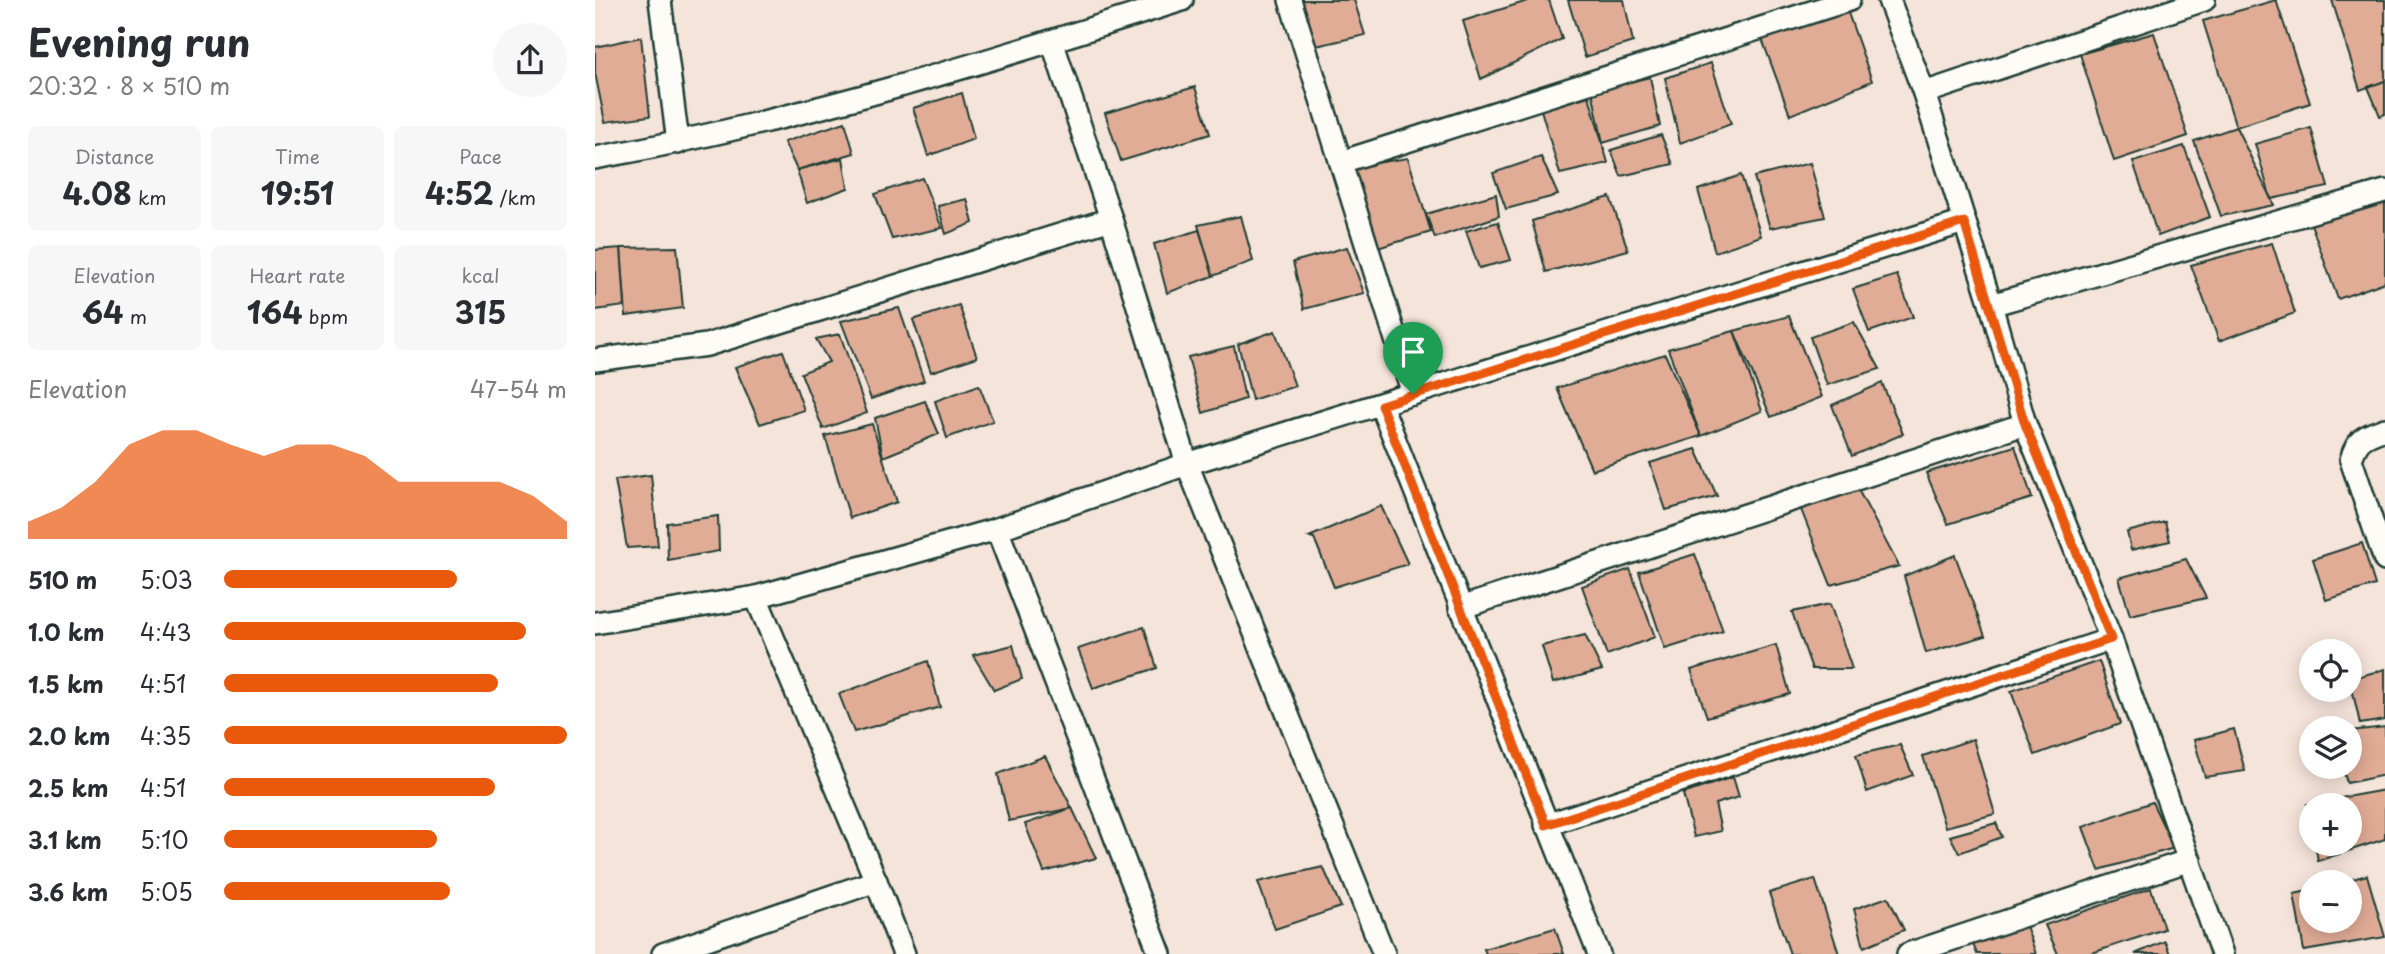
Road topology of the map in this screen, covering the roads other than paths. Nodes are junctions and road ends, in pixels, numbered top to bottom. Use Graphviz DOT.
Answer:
graph roads {
  1 [pos="660,0"];
  2 [pos="1182,0"];
  3 [pos="1290,0"];
  4 [pos="1849,0"];
  5 [pos="1889,0"];
  6 [pos="2204,0"];
  7 [pos="2150,8"];
  8 [pos="1052,41"];
  9 [pos="1924,93"];
  10 [pos="678,143"];
  11 [pos="595,158"];
  12 [pos="1341,162"];
  13 [pos="2385,191"];
  14 [pos="1111,219"];
  15 [pos="1964,222"];
  16 [pos="1991,305"];
  17 [pos="595,359"];
  18 [pos="1413,394"];
  19 [pos="1381,405"];
  20 [pos="2025,424"];
  21 [pos="2385,429"];
  22 [pos="1187,464"];
  23 [pos="997,529"];
  24 [pos="2385,560"];
  25 [pos="757,597"];
  26 [pos="1460,608"];
  27 [pos="595,623"];
  28 [pos="2111,639"];
  29 [pos="1546,825"];
  30 [pos="2190,860"];
  31 [pos="876,881"];
  32 [pos="663,954"];
  33 [pos="904,954"];
  34 [pos="1160,954"];
  35 [pos="1384,954"];
  36 [pos="1599,954"];
  37 [pos="1907,954"];
  38 [pos="2223,954"];
  1 -- 10 [label="street"];
  2 -- 8 [label="street"];
  3 -- 12 [label="street"];
  4 -- 12 [label="street"];
  5 -- 9 [label="street"];
  6 -- 7 [label="street"];
  7 -- 9 [label="street"];
  8 -- 10 [label="street"];
  8 -- 14 [label="street"];
  9 -- 15 [label="street"];
  10 -- 11 [label="street"];
  12 -- 18 [label="street"];
  13 -- 16 [label="street"];
  14 -- 17 [label="street"];
  14 -- 22 [label="street"];
  15 -- 16 [label="street"];
  15 -- 18 [label="street"];
  16 -- 20 [label="street"];
  18 -- 19 [label="street"];
  19 -- 22 [label="street"];
  19 -- 26 [label="street"];
  20 -- 26 [label="street"];
  20 -- 28 [label="street"];
  21 -- 24 [label="street"];
  22 -- 23 [label="street"];
  22 -- 35 [label="street"];
  23 -- 25 [label="street"];
  23 -- 34 [label="street"];
  25 -- 27 [label="street"];
  25 -- 31 [label="street"];
  26 -- 29 [label="street"];
  28 -- 29 [label="street"];
  28 -- 30 [label="street"];
  29 -- 36 [label="street"];
  30 -- 37 [label="street"];
  30 -- 38 [label="street"];
  31 -- 32 [label="street"];
  31 -- 33 [label="street"];
}
